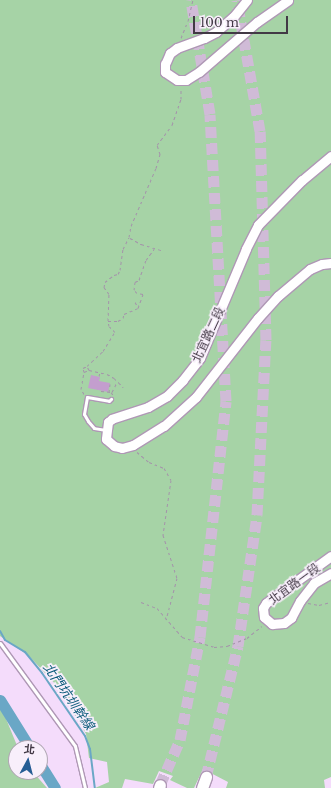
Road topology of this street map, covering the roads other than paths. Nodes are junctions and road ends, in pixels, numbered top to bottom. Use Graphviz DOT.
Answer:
graph roads {
  1 [pos="247,0"];
  2 [pos="288,0"];
  3 [pos="331,156"];
  4 [pos="331,263"];
  5 [pos="113,399"];
  6 [pos="106,430"];
  7 [pos="331,556"];
  8 [pos="331,573"];
  9 [pos="0,643"];
  10 [pos="206,777"];
  11 [pos="85,788"];
  12 [pos="202,788"];
  1 -- 2 [label="main road"];
  3 -- 6 [label="main road, 北宜路二段"];
  4 -- 6 [label="main road, 北宜路二段"];
  5 -- 6 [label="lane"];
  7 -- 8 [label="main road, 北宜路一段"];
  9 -- 11 [label="lane"];
  10 -- 12 [label="highway"];
}
